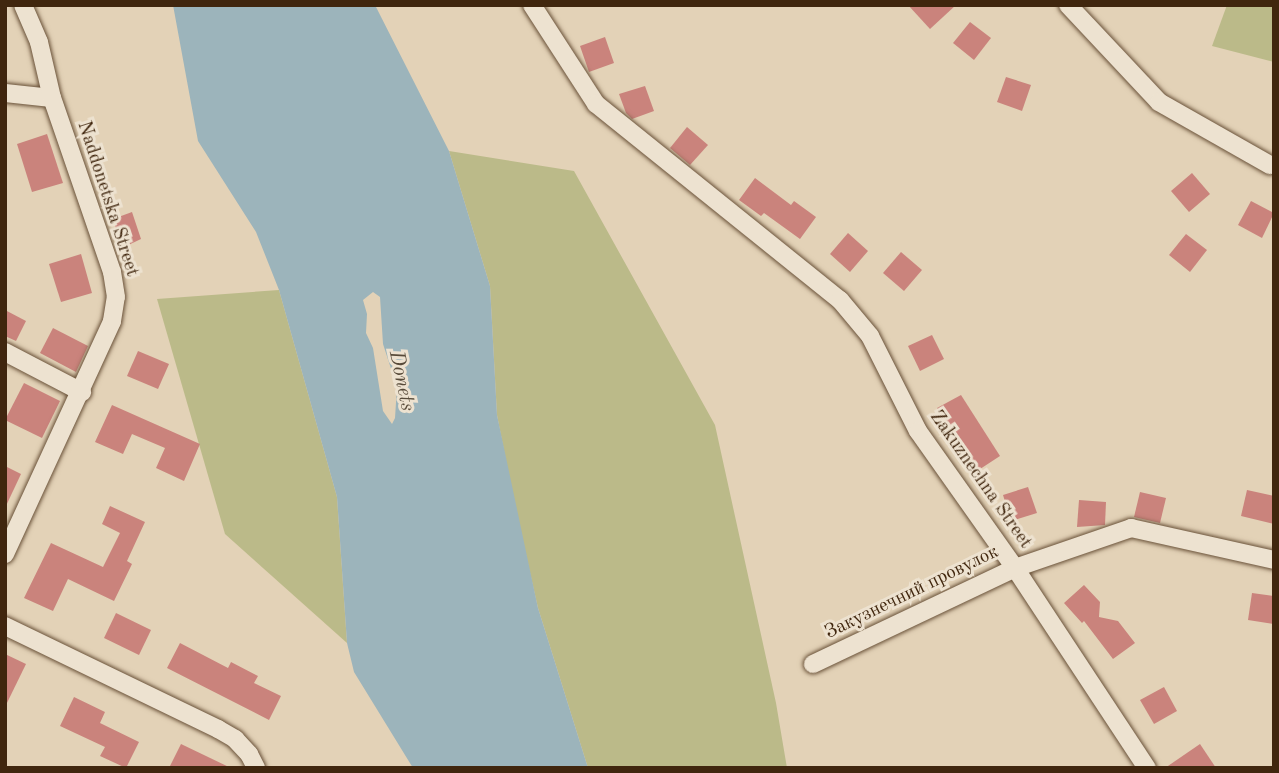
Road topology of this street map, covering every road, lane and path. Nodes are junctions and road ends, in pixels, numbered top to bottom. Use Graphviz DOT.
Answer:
graph roads {
  1 [pos="23,5"];
  2 [pos="532,5"];
  3 [pos="1069,5"];
  4 [pos="5,93"];
  5 [pos="52,98"];
  6 [pos="1270,165"];
  7 [pos="5,352"];
  8 [pos="82,392"];
  9 [pos="5,554"];
  10 [pos="1274,560"];
  11 [pos="1015,568"];
  12 [pos="5,626"];
  13 [pos="813,664"];
  14 [pos="256,768"];
  15 [pos="1147,768"];
  1 -- 5 [label="street, Naddonetska Street"];
  2 -- 11 [label="street, Zakuznechna Street"];
  3 -- 6 [label="street"];
  4 -- 5 [label="street"];
  5 -- 8 [label="street, Naddonetska Street"];
  7 -- 8 [label="street"];
  8 -- 9 [label="street, Naddonetska Street"];
  10 -- 11 [label="street, Закузнечний провулок"];
  11 -- 13 [label="street, Закузнечний провулок"];
  11 -- 15 [label="street, Zakuznechna Street"];
  12 -- 14 [label="street"];
}
